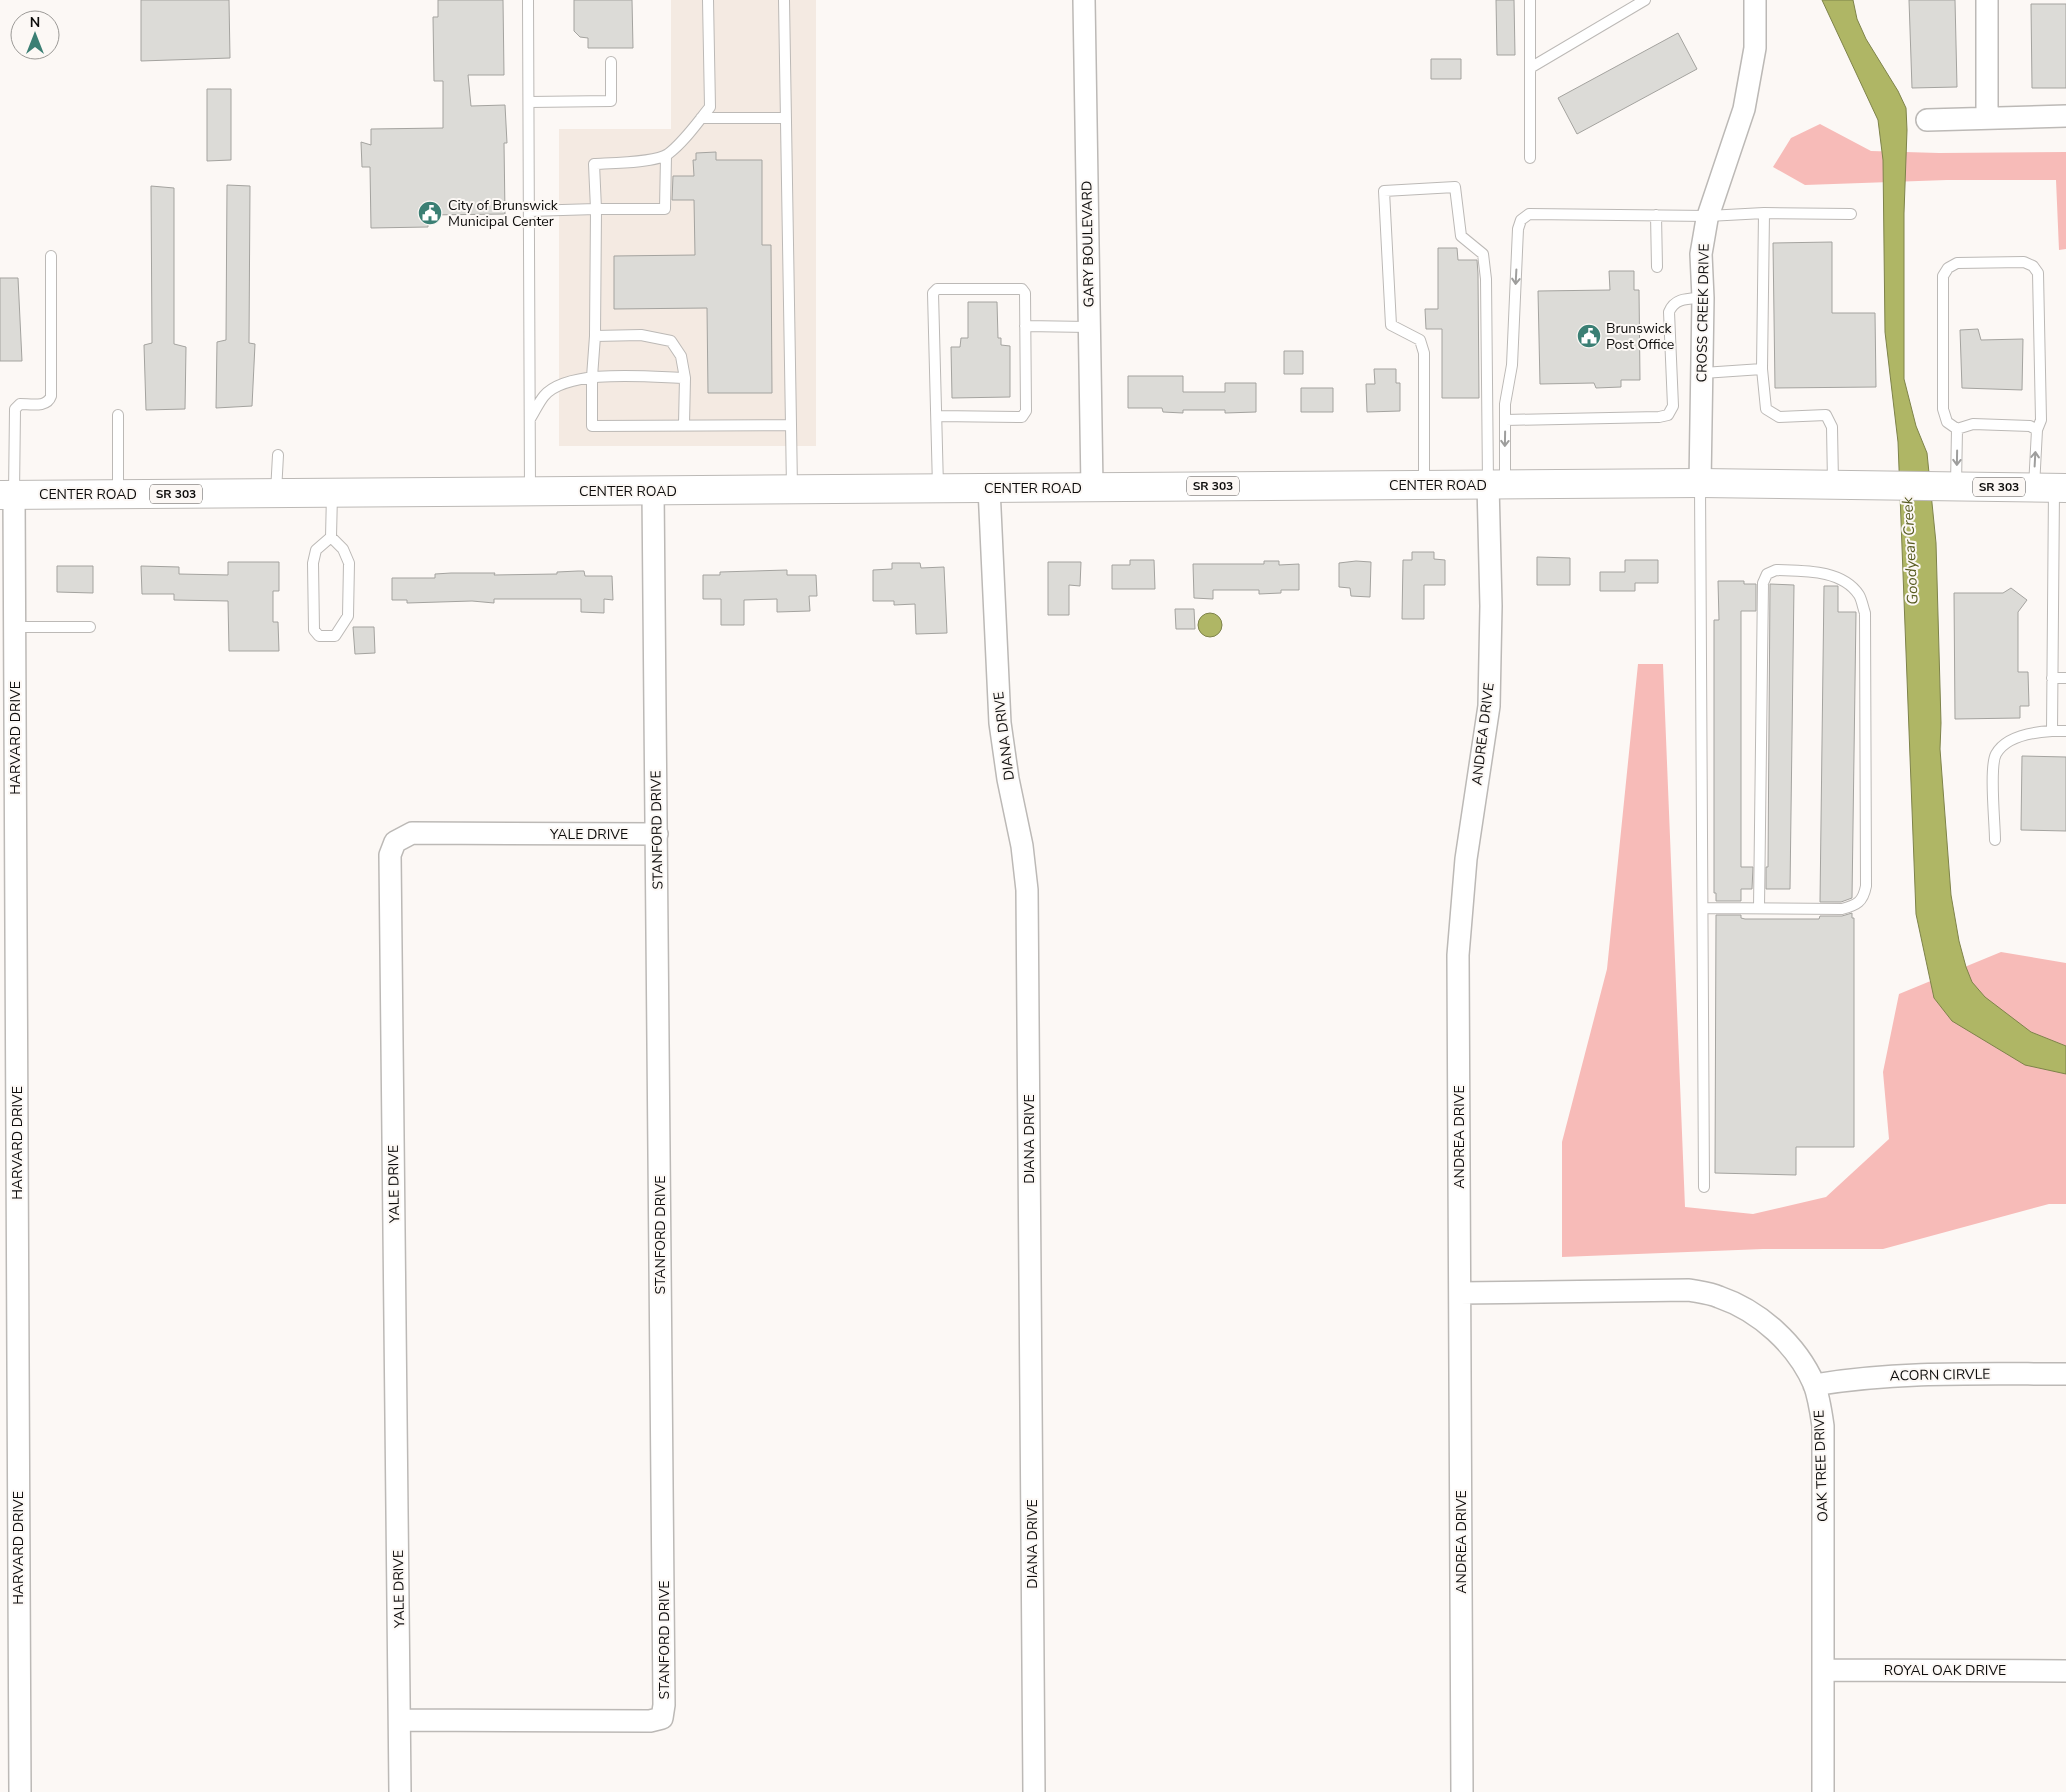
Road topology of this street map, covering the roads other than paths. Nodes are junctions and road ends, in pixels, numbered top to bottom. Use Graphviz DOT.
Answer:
graph roads {
  1 [pos="528,0"];
  2 [pos="708,0"];
  3 [pos="784,0"];
  4 [pos="1084,0"];
  5 [pos="1530,0"];
  6 [pos="1645,0"];
  7 [pos="1744,0"];
  8 [pos="1756,0"];
  9 [pos="1987,0"];
  10 [pos="611,62"];
  11 [pos="1530,68"];
  12 [pos="529,102"];
  13 [pos="2066,116"];
  14 [pos="701,118"];
  15 [pos="786,118"];
  16 [pos="1987,118"];
  17 [pos="1927,120"];
  18 [pos="666,156"];
  19 [pos="1530,158"];
  20 [pos="596,209"];
  21 [pos="529,211"];
  22 [pos="1764,213"];
  23 [pos="1851,214"];
  24 [pos="1656,215"];
  25 [pos="1708,216"];
  26 [pos="51,256"];
  27 [pos="1657,267"];
  28 [pos="1703,298"];
  29 [pos="1025,326"];
  30 [pos="1089,327"];
  31 [pos="595,336"];
  32 [pos="1762,369"];
  33 [pos="1703,373"];
  34 [pos="592,377"];
  35 [pos="685,378"];
  36 [pos="118,414"];
  37 [pos="937,416"];
  38 [pos="529,420"];
  39 [pos="1505,420"];
  40 [pos="684,424"];
  41 [pos="791,425"];
  42 [pos="1957,429"];
  43 [pos="2037,430"];
  44 [pos="278,455"];
  45 [pos="1700,483"];
  46 [pos="1424,485"];
  47 [pos="1496,485"];
  48 [pos="1833,485"];
  49 [pos="1092,487"];
  50 [pos="1944,487"];
  51 [pos="938,488"];
  52 [pos="989,488"];
  53 [pos="2051,488"];
  54 [pos="653,490"];
  55 [pos="792,490"];
  56 [pos="530,491"];
  57 [pos="276,493"];
  58 [pos="332,493"];
  59 [pos="118,494"];
  60 [pos="7,495"];
  61 [pos="331,537"];
  62 [pos="14,626"];
  63 [pos="90,626"];
  64 [pos="2052,678"];
  65 [pos="2066,678"];
  66 [pos="2052,731"];
  67 [pos="2066,732"];
  68 [pos="657,834"];
  69 [pos="1995,840"];
  70 [pos="1703,908"];
  71 [pos="1759,908"];
  72 [pos="1704,1187"];
  73 [pos="1460,1293"];
  74 [pos="2066,1374"];
  75 [pos="1814,1385"];
  76 [pos="1823,1670"];
  77 [pos="2066,1671"];
  78 [pos="401,1720"];
  79 [pos="20,1792"];
  80 [pos="400,1792"];
  81 [pos="1034,1792"];
  82 [pos="1462,1792"];
  83 [pos="1822,1792"];
  1 -- 12 [label="lane"];
  2 -- 14 [label="lane"];
  3 -- 15 [label="lane"];
  4 -- 30 [label="street, GARY BOULEVARD"];
  5 -- 11 [label="lane"];
  6 -- 11 [label="lane"];
  7 -- 8 [label="lane"];
  8 -- 25 [label="street, CROSS CREEK DRIVE"];
  9 -- 16 [label="street"];
  10 -- 12 [label="lane"];
  11 -- 19 [label="lane"];
  12 -- 21 [label="lane"];
  13 -- 16 [label="street"];
  14 -- 15 [label="lane"];
  14 -- 18 [label="lane"];
  15 -- 41 [label="lane"];
  16 -- 17 [label="street"];
  18 -- 20 [label="lane"];
  18 -- 20 [label="lane"];
  20 -- 21 [label="lane"];
  20 -- 31 [label="lane"];
  21 -- 38 [label="lane"];
  22 -- 23 [label="lane"];
  22 -- 25 [label="lane"];
  22 -- 32 [label="lane"];
  24 -- 25 [label="lane"];
  24 -- 27 [label="lane"];
  24 -- 39 [label="lane, one-way"];
  25 -- 28 [label="street, CROSS CREEK DRIVE"];
  26 -- 60 [label="lane"];
  28 -- 33 [label="street, CROSS CREEK DRIVE"];
  28 -- 39 [label="lane"];
  29 -- 30 [label="lane"];
  29 -- 37 [label="lane"];
  29 -- 37 [label="lane"];
  30 -- 49 [label="street, GARY BOULEVARD"];
  31 -- 34 [label="lane"];
  31 -- 35 [label="lane"];
  32 -- 33 [label="lane"];
  32 -- 48 [label="lane"];
  33 -- 45 [label="street, CROSS CREEK DRIVE"];
  34 -- 35 [label="lane"];
  34 -- 38 [label="lane"];
  34 -- 40 [label="lane"];
  35 -- 40 [label="lane"];
  36 -- 59 [label="lane"];
  37 -- 51 [label="lane"];
  38 -- 56 [label="lane"];
  39 -- 47 [label="lane, one-way"];
  40 -- 41 [label="lane"];
  41 -- 55 [label="lane"];
  42 -- 43 [label="lane"];
  42 -- 43 [label="lane"];
  42 -- 50 [label="lane, one-way"];
  53 -- 43 [label="lane, one-way"];
  44 -- 57 [label="lane"];
  45 -- 47 [label="main road, CENTER ROAD / SR 303"];
  45 -- 48 [label="main road, CENTER ROAD / SR 303"];
  45 -- 70 [label="lane"];
  46 -- 47 [label="main road, CENTER ROAD / SR 303"];
  46 -- 47 [label="lane"];
  46 -- 49 [label="main road, CENTER ROAD / SR 303"];
  47 -- 73 [label="street, ANDREA DRIVE"];
  48 -- 50 [label="main road, CENTER ROAD / SR 303"];
  49 -- 52 [label="main road, CENTER ROAD / SR 303"];
  50 -- 53 [label="main road, CENTER ROAD / SR 303"];
  51 -- 52 [label="main road, CENTER ROAD / SR 303"];
  51 -- 55 [label="main road, CENTER ROAD / SR 303"];
  52 -- 81 [label="street, DIANA DRIVE"];
  53 -- 64 [label="lane"];
  54 -- 55 [label="main road, CENTER ROAD / SR 303"];
  54 -- 56 [label="main road, CENTER ROAD / SR 303"];
  54 -- 68 [label="street, STANFORD DRIVE"];
  56 -- 58 [label="main road, CENTER ROAD / SR 303"];
  57 -- 58 [label="main road, CENTER ROAD / SR 303"];
  57 -- 59 [label="main road, CENTER ROAD / SR 303"];
  58 -- 61 [label="lane"];
  59 -- 60 [label="main road, CENTER ROAD / SR 303"];
  60 -- 62 [label="street, HARVARD DRIVE"];
  61 -- 61 [label="lane"];
  62 -- 63 [label="lane"];
  62 -- 79 [label="street, HARVARD DRIVE"];
  64 -- 65 [label="lane"];
  64 -- 66 [label="lane"];
  66 -- 67 [label="lane"];
  66 -- 69 [label="lane"];
  68 -- 78 [label="street, YALE DRIVE"];
  68 -- 78 [label="street, STANFORD DRIVE"];
  70 -- 71 [label="lane"];
  70 -- 72 [label="lane"];
  71 -- 71 [label="lane"];
  73 -- 75 [label="street, OAK TREE DRIVE"];
  73 -- 82 [label="street, ANDREA DRIVE"];
  74 -- 75 [label="street, ACORN CIRVLE"];
  75 -- 76 [label="street, OAK TREE DRIVE"];
  76 -- 77 [label="street, ROYAL OAK DRIVE"];
  76 -- 83 [label="street, OAK TREE DRIVE"];
  78 -- 80 [label="street, YALE DRIVE"];
}
